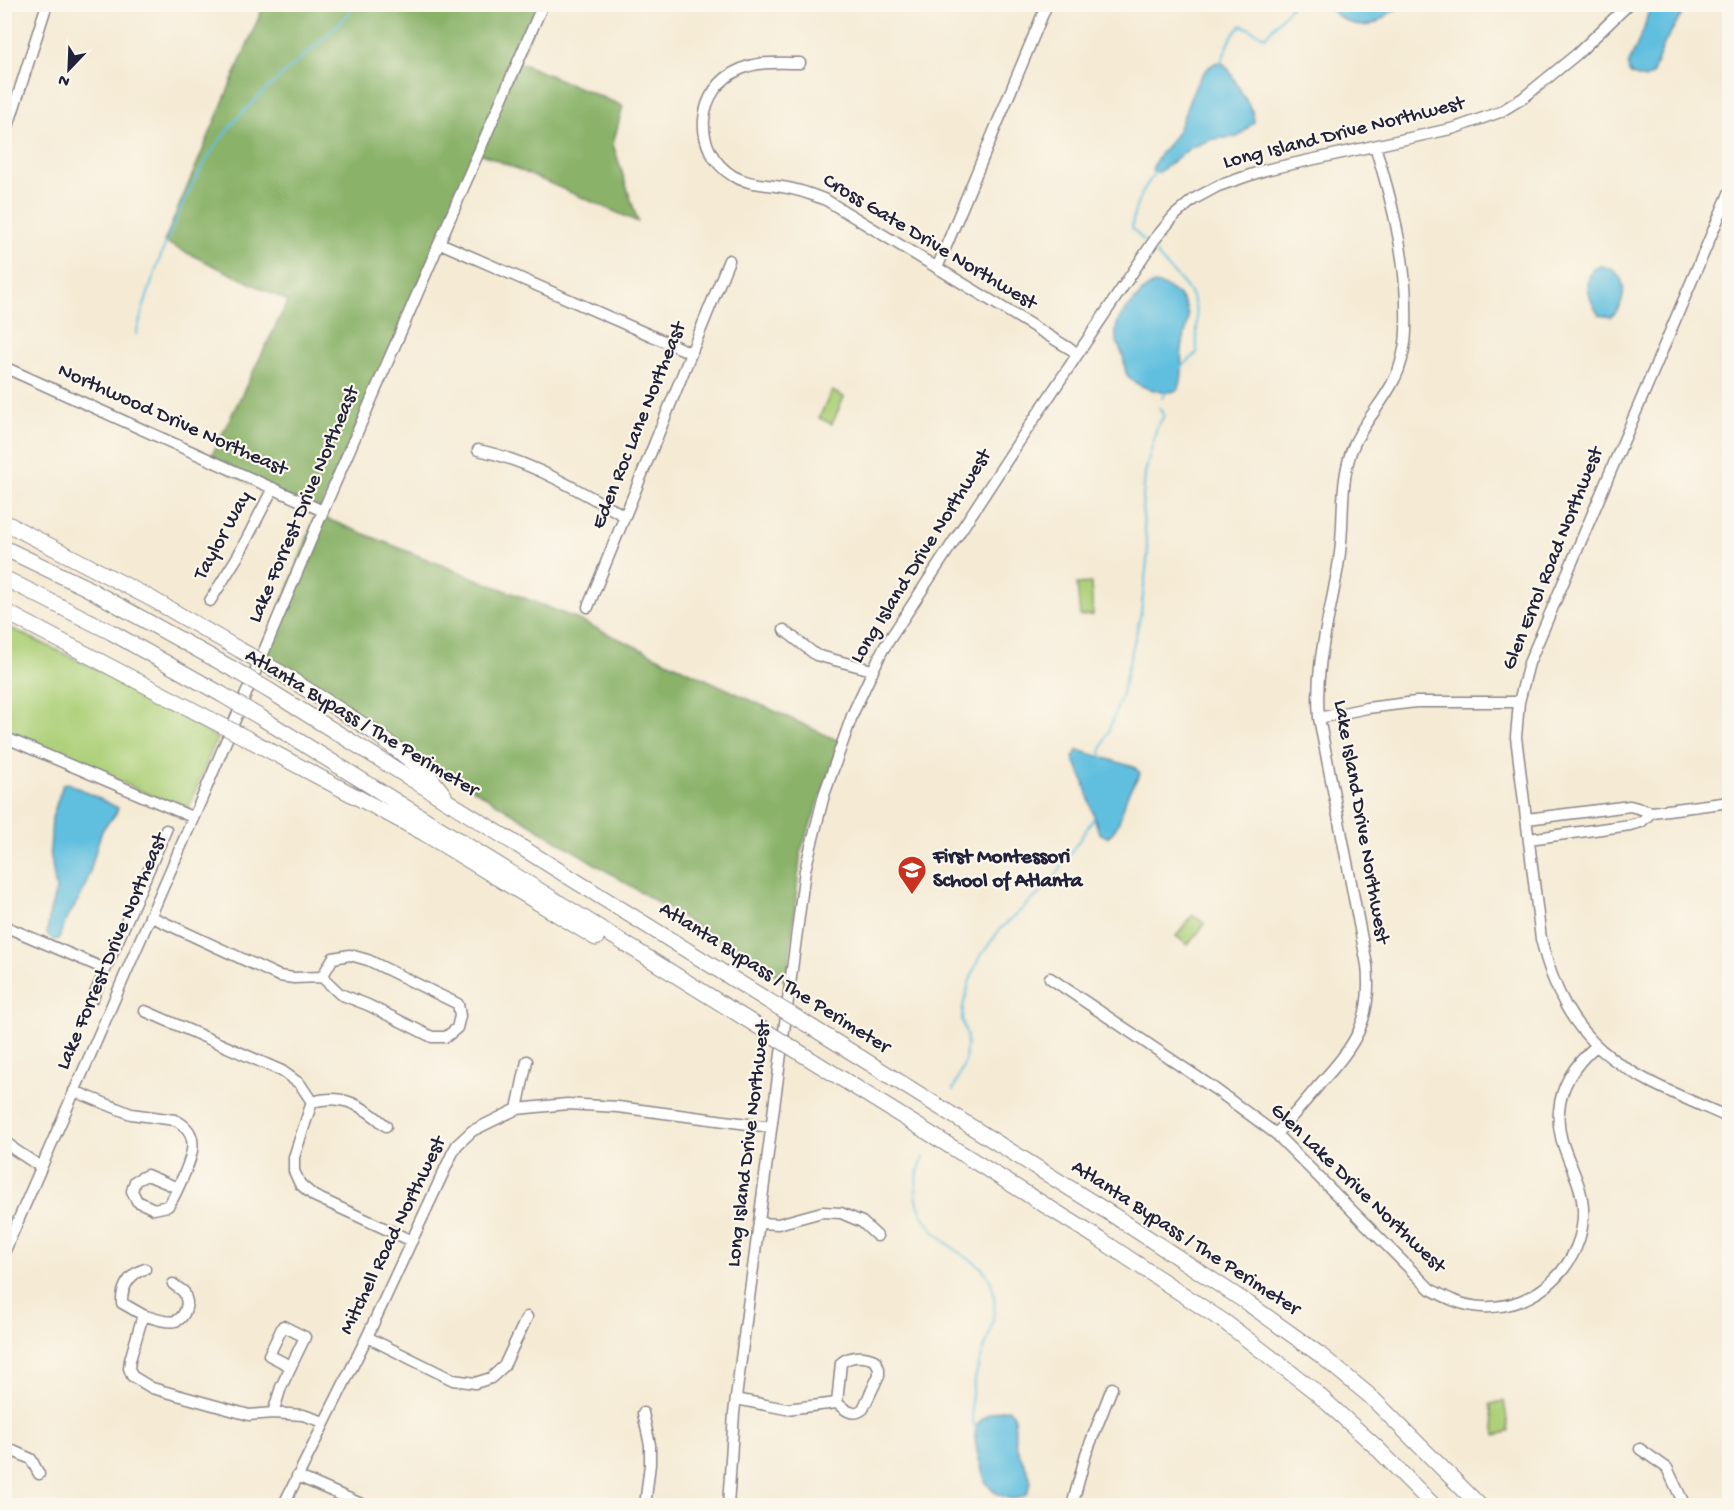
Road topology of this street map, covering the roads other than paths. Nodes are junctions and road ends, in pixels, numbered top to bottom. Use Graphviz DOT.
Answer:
graph roads {
  1 [pos="47,4"];
  2 [pos="543,4"];
  3 [pos="1047,4"];
  4 [pos="1629,4"];
  5 [pos="800,63"];
  6 [pos="4,139"];
  7 [pos="1375,146"];
  8 [pos="1730,191"];
  9 [pos="440,243"];
  10 [pos="729,260"];
  11 [pos="938,268"];
  12 [pos="691,353"];
  13 [pos="1077,353"];
  14 [pos="4,367"];
  15 [pos="478,450"];
  16 [pos="273,489"];
  17 [pos="323,511"];
  18 [pos="625,516"];
  19 [pos="4,522"];
  20 [pos="4,548"];
  21 [pos="4,578"];
  22 [pos="210,601"];
  23 [pos="588,607"];
  24 [pos="4,611"];
  25 [pos="784,630"];
  26 [pos="872,670"];
  27 [pos="1519,702"];
  28 [pos="1319,718"];
  29 [pos="4,737"];
  30 [pos="449,802"];
  31 [pos="1730,802"];
  32 [pos="1652,812"];
  33 [pos="192,817"];
  34 [pos="1527,819"];
  35 [pos="165,830"];
  36 [pos="1529,839"];
  37 [pos="150,916"];
  38 [pos="4,926"];
  39 [pos="105,969"];
  40 [pos="673,974"];
  41 [pos="318,977"];
  42 [pos="1050,978"];
  43 [pos="93,998"];
  44 [pos="145,1011"];
  45 [pos="1596,1046"];
  46 [pos="528,1061"];
  47 [pos="74,1091"];
  48 [pos="312,1102"];
  49 [pos="517,1109"];
  50 [pos="1730,1118"];
  51 [pos="386,1126"];
  52 [pos="771,1127"];
  53 [pos="1276,1134"];
  54 [pos="4,1140"];
  55 [pos="41,1167"];
  56 [pos="178,1188"];
  57 [pos="760,1223"];
  58 [pos="877,1236"];
  59 [pos="412,1241"];
  60 [pos="4,1253"];
  61 [pos="145,1269"];
  62 [pos="173,1284"];
  63 [pos="143,1315"];
  64 [pos="527,1317"];
  65 [pos="367,1337"];
  66 [pos="290,1365"];
  67 [pos="1112,1388"];
  68 [pos="736,1399"];
  69 [pos="837,1403"];
  70 [pos="273,1413"];
  71 [pos="643,1413"];
  72 [pos="324,1422"];
  73 [pos="4,1447"];
  74 [pos="1640,1449"];
  75 [pos="39,1474"];
  76 [pos="297,1476"];
  77 [pos="283,1506"];
  78 [pos="366,1506"];
  79 [pos="645,1506"];
  80 [pos="728,1506"];
  81 [pos="1072,1506"];
  82 [pos="1434,1506"];
  83 [pos="1480,1506"];
  84 [pos="1685,1506"];
  1 -- 6 [label="street"];
  2 -- 9 [label="street, Lake Forrest Drive Northeast"];
  3 -- 11 [label="street"];
  4 -- 7 [label="street, Long Island Drive Northwest"];
  5 -- 11 [label="street, Cross Gate Drive Northwest"];
  7 -- 13 [label="street, Long Island Drive Northwest"];
  7 -- 28 [label="street, Lake Island Drive Northwest"];
  8 -- 27 [label="street, Glen Errol Road Northwest"];
  9 -- 12 [label="street"];
  9 -- 17 [label="street, Lake Forrest Drive Northeast"];
  10 -- 12 [label="street, Eden Roc Lane Northeast"];
  11 -- 13 [label="street, Cross Gate Drive Northwest"];
  12 -- 18 [label="street, Eden Roc Lane Northeast"];
  13 -- 26 [label="street, Long Island Drive Northwest"];
  14 -- 16 [label="street, Northwood Drive Northeast"];
  15 -- 18 [label="street"];
  16 -- 17 [label="street, Northwood Drive Northeast"];
  16 -- 22 [label="street, Taylor Way"];
  17 -- 33 [label="street, Lake Forrest Drive Northeast"];
  18 -- 23 [label="street, Eden Roc Lane Northeast"];
  19 -- 30 [label="highway, bridge"];
  20 -- 30 [label="highway, Atlanta Bypass / The Perimeter, bridge"];
  21 -- 40 [label="highway, bridge"];
  24 -- 40 [label="highway, bridge"];
  25 -- 26 [label="street"];
  26 -- 52 [label="street, Long Island Drive Northwest"];
  27 -- 28 [label="street"];
  27 -- 34 [label="street, Glen Errol Road Northwest"];
  28 -- 53 [label="street, Lake Island Drive Northwest"];
  29 -- 33 [label="street"];
  30 -- 83 [label="highway, Atlanta Bypass / The Perimeter, bridge"];
  31 -- 32 [label="street"];
  32 -- 34 [label="street"];
  32 -- 36 [label="street"];
  33 -- 37 [label="street, Lake Forrest Drive Northeast"];
  34 -- 36 [label="street, Glen Errol Road Northwest"];
  35 -- 39 [label="street"];
  36 -- 45 [label="street, Glen Errol Road Northwest"];
  37 -- 41 [label="street"];
  37 -- 47 [label="street, Lake Forrest Drive Northeast"];
  38 -- 39 [label="street"];
  39 -- 43 [label="street"];
  40 -- 82 [label="highway, bridge"];
  41 -- 41 [label="street"];
  42 -- 53 [label="street, Glen Lake Drive Northwest"];
  44 -- 48 [label="street"];
  45 -- 50 [label="street, Glen Errol Road Northwest"];
  45 -- 53 [label="street, Glen Lake Drive Northwest"];
  46 -- 49 [label="street"];
  47 -- 55 [label="street, Lake Forrest Drive Northeast"];
  47 -- 56 [label="street"];
  48 -- 51 [label="street"];
  48 -- 59 [label="street"];
  49 -- 52 [label="street, Mitchell Road Northwest"];
  49 -- 59 [label="street, Mitchell Road Northwest"];
  52 -- 57 [label="street, Long Island Drive Northwest"];
  54 -- 55 [label="street"];
  55 -- 60 [label="street, Lake Forrest Drive Northeast"];
  57 -- 58 [label="street"];
  57 -- 68 [label="street, Long Island Drive Northwest"];
  59 -- 65 [label="street, Mitchell Road Northwest"];
  61 -- 63 [label="street"];
  62 -- 63 [label="street"];
  63 -- 70 [label="street"];
  64 -- 65 [label="street"];
  65 -- 72 [label="street, Mitchell Road Northwest"];
  66 -- 70 [label="street"];
  67 -- 81 [label="street"];
  68 -- 69 [label="street"];
  68 -- 80 [label="street, Long Island Drive Northwest"];
  69 -- 69 [label="street"];
  70 -- 72 [label="street"];
  71 -- 79 [label="street"];
  72 -- 76 [label="street, Mitchell Road Northwest"];
  73 -- 75 [label="street"];
  74 -- 84 [label="street"];
  76 -- 77 [label="street, Mitchell Road Northwest"];
  76 -- 78 [label="street"];
}
